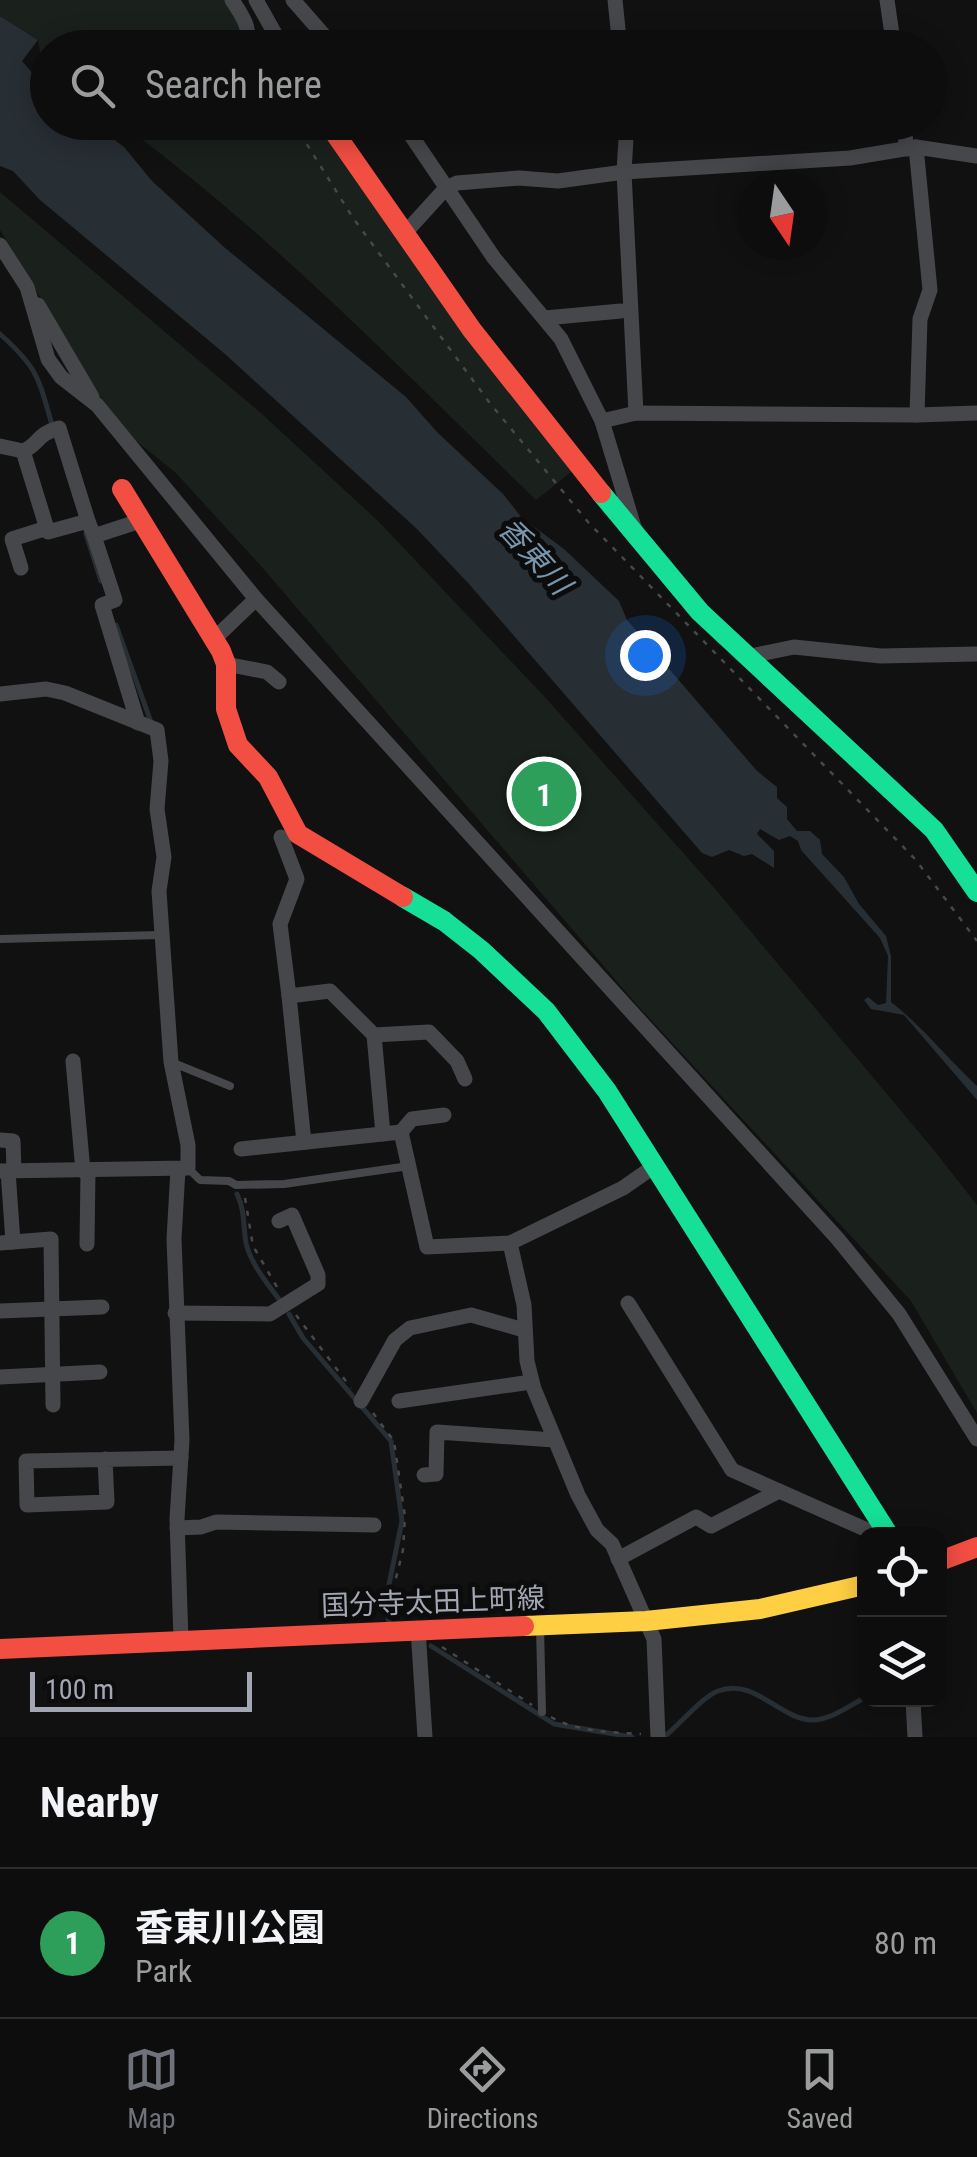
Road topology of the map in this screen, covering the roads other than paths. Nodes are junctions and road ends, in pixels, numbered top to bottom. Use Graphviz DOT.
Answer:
graph roads {
  1 [pos="232,0"];
  2 [pos="256,0"];
  3 [pos="294,0"];
  4 [pos="615,0"];
  5 [pos="888,0"];
  6 [pos="248,30"];
  7 [pos="274,30"];
  8 [pos="320,30"];
  9 [pos="618,30"];
  10 [pos="892,30"];
  11 [pos="339,140"];
  12 [pos="414,140"];
  13 [pos="626,140"];
  14 [pos="909,140"];
  15 [pos="911,148"];
  16 [pos="977,156"];
  17 [pos="624,172"];
  18 [pos="446,188"];
  19 [pos="404,233"];
  20 [pos="0,246"];
  21 [pos="622,310"];
  22 [pos="545,318"];
  23 [pos="977,412"];
  24 [pos="636,414"];
  25 [pos="918,415"];
  26 [pos="602,421"];
  27 [pos="0,446"];
  28 [pos="23,451"];
  29 [pos="122,489"];
  30 [pos="143,520"];
  31 [pos="86,526"];
  32 [pos="47,528"];
  33 [pos="638,540"];
  34 [pos="21,568"];
  35 [pos="256,599"];
  36 [pos="214,639"];
  37 [pos="977,654"];
  38 [pos="750,656"];
  39 [pos="226,664"];
  40 [pos="279,682"];
  41 [pos="0,694"];
  42 [pos="147,725"];
  43 [pos="281,837"];
  44 [pos="977,892"];
  45 [pos="160,935"];
  46 [pos="0,939"];
  47 [pos="290,996"];
  48 [pos="374,1035"];
  49 [pos="73,1061"];
  50 [pos="171,1062"];
  51 [pos="465,1079"];
  52 [pos="230,1086"];
  53 [pos="444,1115"];
  54 [pos="401,1132"];
  55 [pos="383,1134"];
  56 [pos="0,1140"];
  57 [pos="304,1142"];
  58 [pos="242,1149"];
  59 [pos="656,1165"];
  60 [pos="409,1166"];
  61 [pos="183,1169"];
  62 [pos="7,1171"];
  63 [pos="86,1171"];
  64 [pos="279,1221"];
  65 [pos="6,1242"];
  66 [pos="88,1244"];
  67 [pos="510,1244"];
  68 [pos="628,1303"];
  69 [pos="102,1307"];
  70 [pos="52,1308"];
  71 [pos="0,1311"];
  72 [pos="175,1313"];
  73 [pos="524,1330"];
  74 [pos="100,1372"];
  75 [pos="53,1375"];
  76 [pos="0,1377"];
  77 [pos="531,1382"];
  78 [pos="399,1400"];
  79 [pos="361,1401"];
  80 [pos="54,1405"];
  81 [pos="977,1439"];
  82 [pos="554,1440"];
  83 [pos="181,1458"];
  84 [pos="105,1460"];
  85 [pos="424,1475"];
  86 [pos="779,1491"];
  87 [pos="374,1524"];
  88 [pos="860,1527"];
  89 [pos="884,1527"];
  90 [pos="178,1528"];
  91 [pos="977,1547"];
  92 [pos="947,1558"];
  93 [pos="618,1559"];
  94 [pos="857,1587"];
  95 [pos="646,1621"];
  96 [pos="540,1625"];
  97 [pos="414,1629"];
  98 [pos="181,1640"];
  99 [pos="0,1650"];
  100 [pos="913,1707"];
  101 [pos="542,1712"];
  102 [pos="425,1737"];
  103 [pos="658,1737"];
  104 [pos="915,1737"];
  1 -- 6 [label="street"];
  2 -- 7 [label="street"];
  3 -- 8 [label="street"];
  4 -- 9 [label="street"];
  5 -- 10 [label="street"];
  11 -- 19 [label="street"];
  12 -- 18 [label="street"];
  13 -- 17 [label="street"];
  14 -- 15 [label="street"];
  15 -- 16 [label="street"];
  15 -- 17 [label="street"];
  15 -- 25 [label="street"];
  17 -- 18 [label="street"];
  17 -- 24 [label="street"];
  18 -- 19 [label="street"];
  18 -- 22 [label="street"];
  19 -- 33 [label="street"];
  20 -- 35 [label="street"];
  21 -- 22 [label="street"];
  22 -- 26 [label="street"];
  23 -- 25 [label="street"];
  24 -- 25 [label="street"];
  24 -- 26 [label="street"];
  26 -- 33 [label="street"];
  27 -- 28 [label="street"];
  28 -- 31 [label="street"];
  28 -- 32 [label="street"];
  29 -- 30 [label="street"];
  30 -- 31 [label="street"];
  30 -- 36 [label="street"];
  31 -- 32 [label="street"];
  31 -- 42 [label="street"];
  32 -- 34 [label="street"];
  33 -- 38 [label="street"];
  35 -- 36 [label="street"];
  35 -- 81 [label="street"];
  36 -- 39 [label="street"];
  37 -- 38 [label="street"];
  38 -- 44 [label="street"];
  39 -- 40 [label="street"];
  39 -- 59 [label="street"];
  41 -- 42 [label="street"];
  42 -- 45 [label="street"];
  43 -- 47 [label="street"];
  45 -- 46 [label="lane"];
  45 -- 50 [label="street"];
  47 -- 48 [label="street"];
  47 -- 57 [label="street"];
  48 -- 51 [label="street"];
  48 -- 55 [label="street"];
  49 -- 63 [label="street"];
  50 -- 52 [label="lane"];
  50 -- 61 [label="street"];
  53 -- 54 [label="street"];
  54 -- 55 [label="street"];
  54 -- 60 [label="street"];
  55 -- 57 [label="street"];
  56 -- 62 [label="street"];
  57 -- 58 [label="street"];
  59 -- 67 [label="street"];
  59 -- 89 [label="street"];
  60 -- 61 [label="lane"];
  60 -- 67 [label="street"];
  61 -- 63 [label="street"];
  61 -- 72 [label="street"];
  62 -- 63 [label="street"];
  62 -- 65 [label="street"];
  63 -- 66 [label="street"];
  64 -- 72 [label="street"];
  65 -- 70 [label="street"];
  67 -- 73 [label="street"];
  68 -- 86 [label="street"];
  69 -- 70 [label="street"];
  70 -- 71 [label="street"];
  70 -- 75 [label="street"];
  72 -- 83 [label="street"];
  73 -- 77 [label="street"];
  73 -- 79 [label="street"];
  74 -- 75 [label="street"];
  75 -- 76 [label="street"];
  75 -- 80 [label="street"];
  77 -- 78 [label="street"];
  77 -- 82 [label="street"];
  82 -- 85 [label="street"];
  82 -- 93 [label="street"];
  83 -- 84 [label="street"];
  83 -- 90 [label="street"];
  84 -- 84 [label="street"];
  86 -- 88 [label="street"];
  86 -- 93 [label="street"];
  87 -- 90 [label="street"];
  90 -- 98 [label="street"];
  91 -- 92 [label="street"];
  93 -- 95 [label="street"];
  94 -- 95 [label="street, 国分寺太田上町線"];
  95 -- 96 [label="street, 国分寺太田上町線"];
  95 -- 103 [label="street"];
  96 -- 97 [label="street, 国分寺太田上町線"];
  96 -- 101 [label="lane"];
  97 -- 98 [label="street, 国分寺太田上町線"];
  97 -- 102 [label="street"];
  98 -- 99 [label="street, 国分寺太田上町線"];
  100 -- 104 [label="street"];
}
